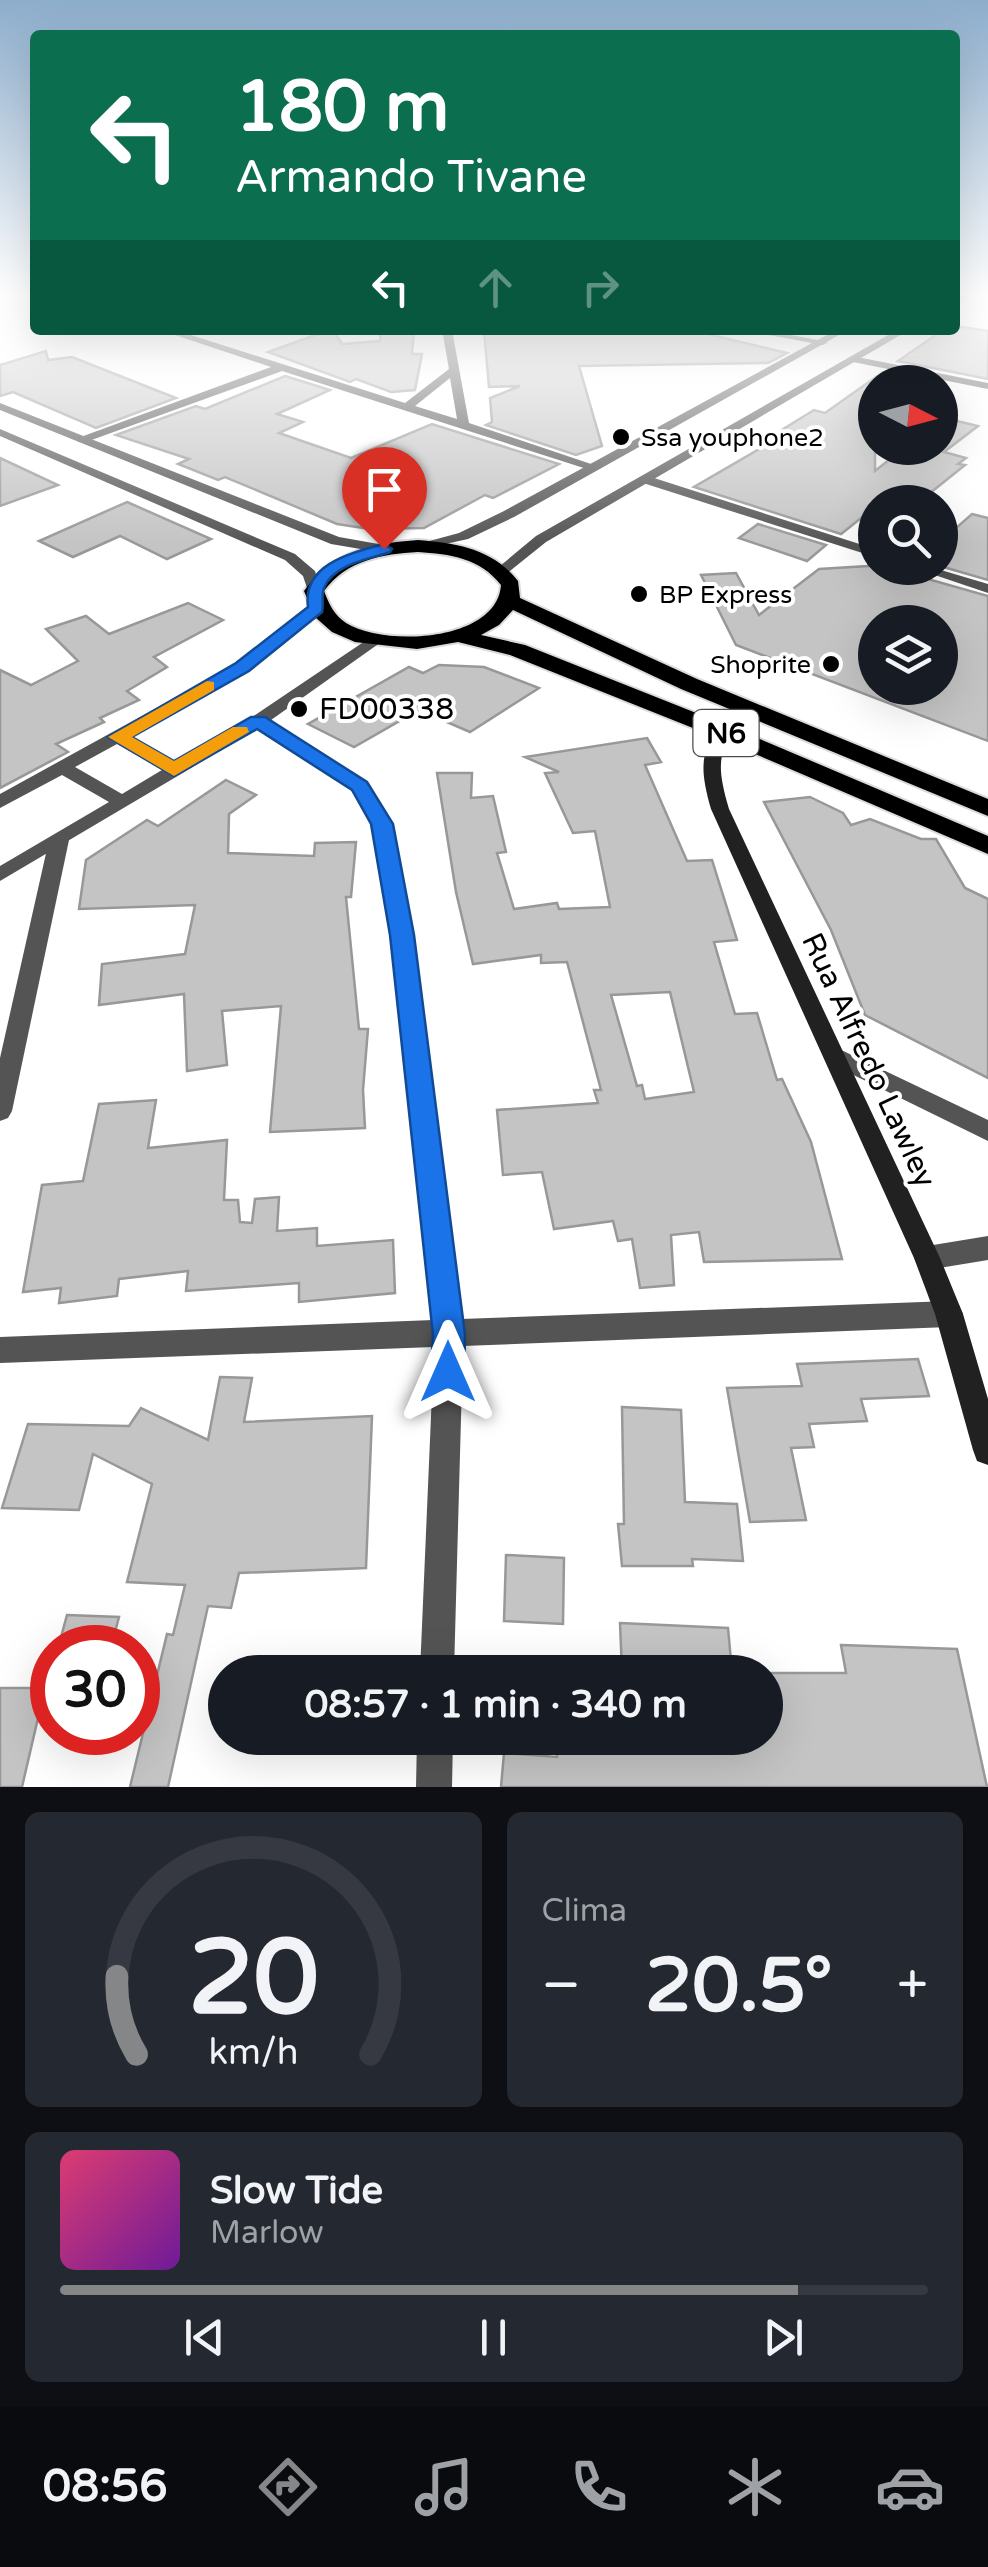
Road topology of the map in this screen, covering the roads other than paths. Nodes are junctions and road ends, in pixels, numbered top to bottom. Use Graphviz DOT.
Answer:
graph roads {
  1 [pos="251,378"];
  2 [pos="313,378"];
  3 [pos="444,378"];
  4 [pos="455,378"];
  5 [pos="772,378"];
  6 [pos="820,378"];
  7 [pos="955,378"];
  8 [pos="988,386"];
  9 [pos="0,406"];
  10 [pos="407,407"];
  11 [pos="463,423"];
  12 [pos="0,432"];
  13 [pos="82,440"];
  14 [pos="639,442"];
  15 [pos="657,446"];
  16 [pos="675,450"];
  17 [pos="693,454"];
  18 [pos="594,467"];
  19 [pos="647,480"];
  20 [pos="418,546"];
  21 [pos="858,548"];
  22 [pos="384,549"];
  23 [pos="501,571"];
  24 [pos="958,580"];
  25 [pos="988,589"];
  26 [pos="315,600"];
  27 [pos="510,601"];
  28 [pos="459,636"];
  29 [pos="376,640"];
  30 [pos="742,706"];
  31 [pos="258,721"];
  32 [pos="726,733"];
  33 [pos="118,737"];
  34 [pos="63,768"];
  35 [pos="174,770"];
  36 [pos="0,802"];
  37 [pos="122,802"];
  38 [pos="986,808"];
  39 [pos="959,833"];
  40 [pos="59,840"];
  41 [pos="988,846"];
  42 [pos="0,875"];
  43 [pos="7,1037"];
  44 [pos="835,1056"];
  45 [pos="0,1111"];
  46 [pos="987,1132"];
  47 [pos="988,1248"];
  48 [pos="928,1258"];
  49 [pos="949,1314"];
  50 [pos="449,1335"];
  51 [pos="0,1350"];
  52 [pos="988,1450"];
  53 [pos="439,1655"];
  54 [pos="435,1755"];
  55 [pos="434,1787"];
  1 -- 13 [label="street"];
  2 -- 10 [label="street"];
  3 -- 10 [label="street"];
  4 -- 11 [label="street"];
  5 -- 14 [label="street"];
  6 -- 17 [label="street"];
  7 -- 8 [label="street"];
  9 -- 13 [label="street"];
  10 -- 11 [label="street"];
  11 -- 18 [label="street"];
  12 -- 26 [label="street"];
  13 -- 22 [label="street"];
  14 -- 15 [label="street"];
  14 -- 18 [label="street"];
  16 -- 17 [label="street"];
  17 -- 19 [label="street"];
  18 -- 20 [label="street"];
  19 -- 21 [label="street"];
  19 -- 23 [label="street"];
  20 -- 22 [label="highway"];
  20 -- 23 [label="highway"];
  22 -- 26 [label="highway"];
  23 -- 27 [label="highway"];
  24 -- 25 [label="street"];
  26 -- 29 [label="highway"];
  26 -- 33 [label="street"];
  27 -- 28 [label="highway"];
  27 -- 30 [label="highway, N6"];
  28 -- 29 [label="highway"];
  28 -- 32 [label="highway, N6"];
  29 -- 31 [label="street"];
  30 -- 32 [label="main road, Rua Alfredo Lawley"];
  30 -- 38 [label="highway, N6"];
  31 -- 35 [label="street"];
  31 -- 50 [label="street"];
  32 -- 39 [label="highway, N6"];
  32 -- 44 [label="main road, Rua Alfredo Lawley"];
  33 -- 34 [label="street"];
  33 -- 35 [label="street"];
  34 -- 36 [label="street"];
  34 -- 37 [label="street"];
  35 -- 37 [label="street"];
  37 -- 40 [label="street"];
  38 -- 39 [label="highway"];
  39 -- 41 [label="highway, N6"];
  40 -- 42 [label="street"];
  40 -- 43 [label="street"];
  43 -- 45 [label="street"];
  44 -- 46 [label="street"];
  44 -- 48 [label="main road, Rua Alfredo Lawley"];
  47 -- 48 [label="street"];
  48 -- 49 [label="main road, Rua Alfredo Lawley"];
  49 -- 50 [label="street"];
  49 -- 52 [label="main road, Rua Alfredo Lawley"];
  50 -- 51 [label="street"];
  50 -- 53 [label="street"];
  54 -- 55 [label="street"];
}
